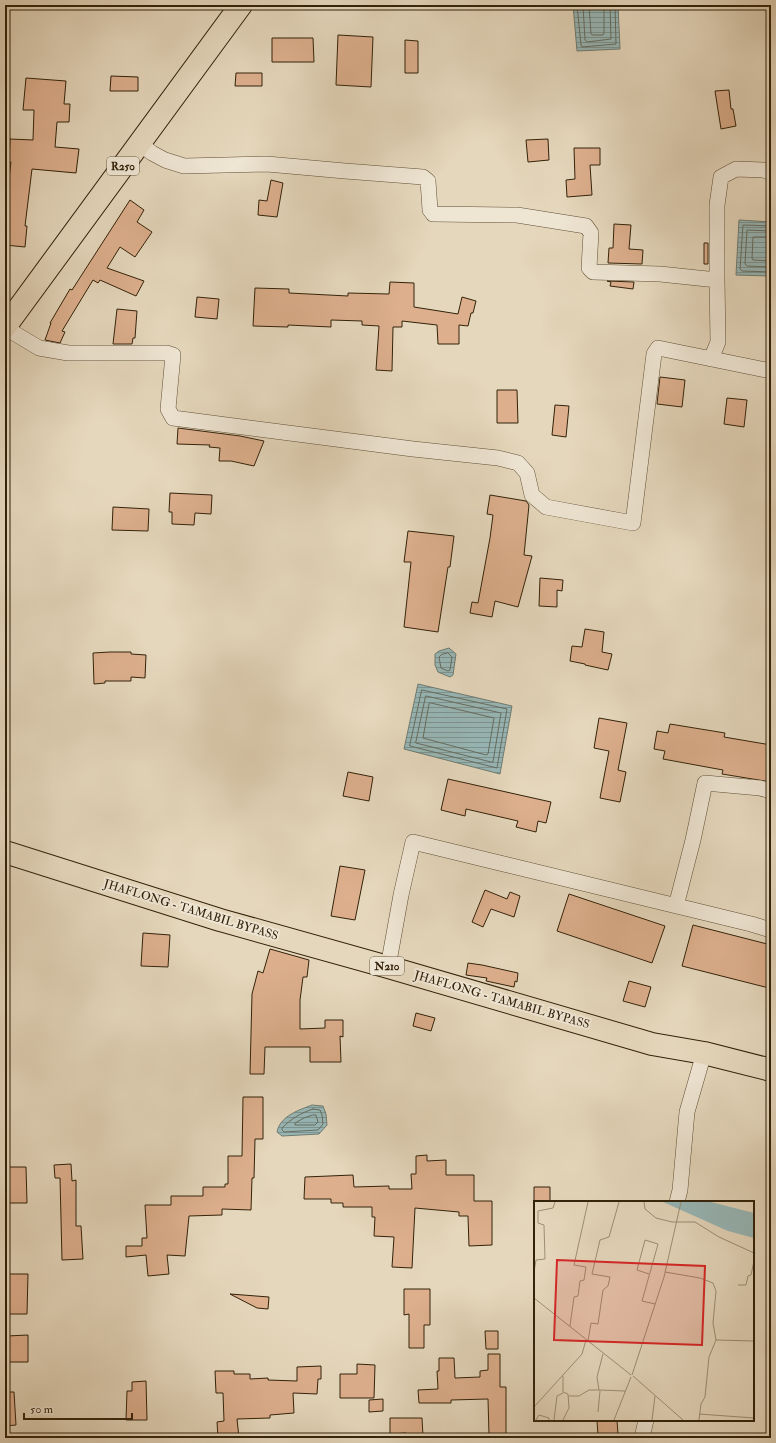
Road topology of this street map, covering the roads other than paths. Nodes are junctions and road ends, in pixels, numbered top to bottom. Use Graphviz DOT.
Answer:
graph roads {
  1 [pos="229,5"];
  2 [pos="241,5"];
  3 [pos="139,143"];
  4 [pos="771,173"];
  5 [pos="717,280"];
  6 [pos="5,308"];
  7 [pos="5,327"];
  8 [pos="5,330"];
  9 [pos="711,359"];
  10 [pos="771,371"];
  11 [pos="771,791"];
  12 [pos="5,852"];
  13 [pos="676,906"];
  14 [pos="771,930"];
  15 [pos="388,967"];
  16 [pos="704,1053"];
  17 [pos="771,1070"];
  18 [pos="677,1201"];
  19 [pos="646,1421"];
  20 [pos="642,1438"];
  1 -- 6 [label="main road, R250"];
  2 -- 3 [label="main road, R250"];
  3 -- 5 [label="street"];
  3 -- 7 [label="main road, R250"];
  4 -- 5 [label="street"];
  5 -- 9 [label="street"];
  8 -- 9 [label="street"];
  9 -- 10 [label="street"];
  11 -- 13 [label="street"];
  12 -- 15 [label="main road, JHAFLONG - TAMABIL BYPASS / N210"];
  13 -- 14 [label="street"];
  13 -- 15 [label="street"];
  15 -- 16 [label="main road, JHAFLONG - TAMABIL BYPASS / N210"];
  16 -- 17 [label="main road, JHAFLONG - TAMABIL BYPASS / N210"];
  16 -- 18 [label="street"];
  19 -- 20 [label="street"];
}
